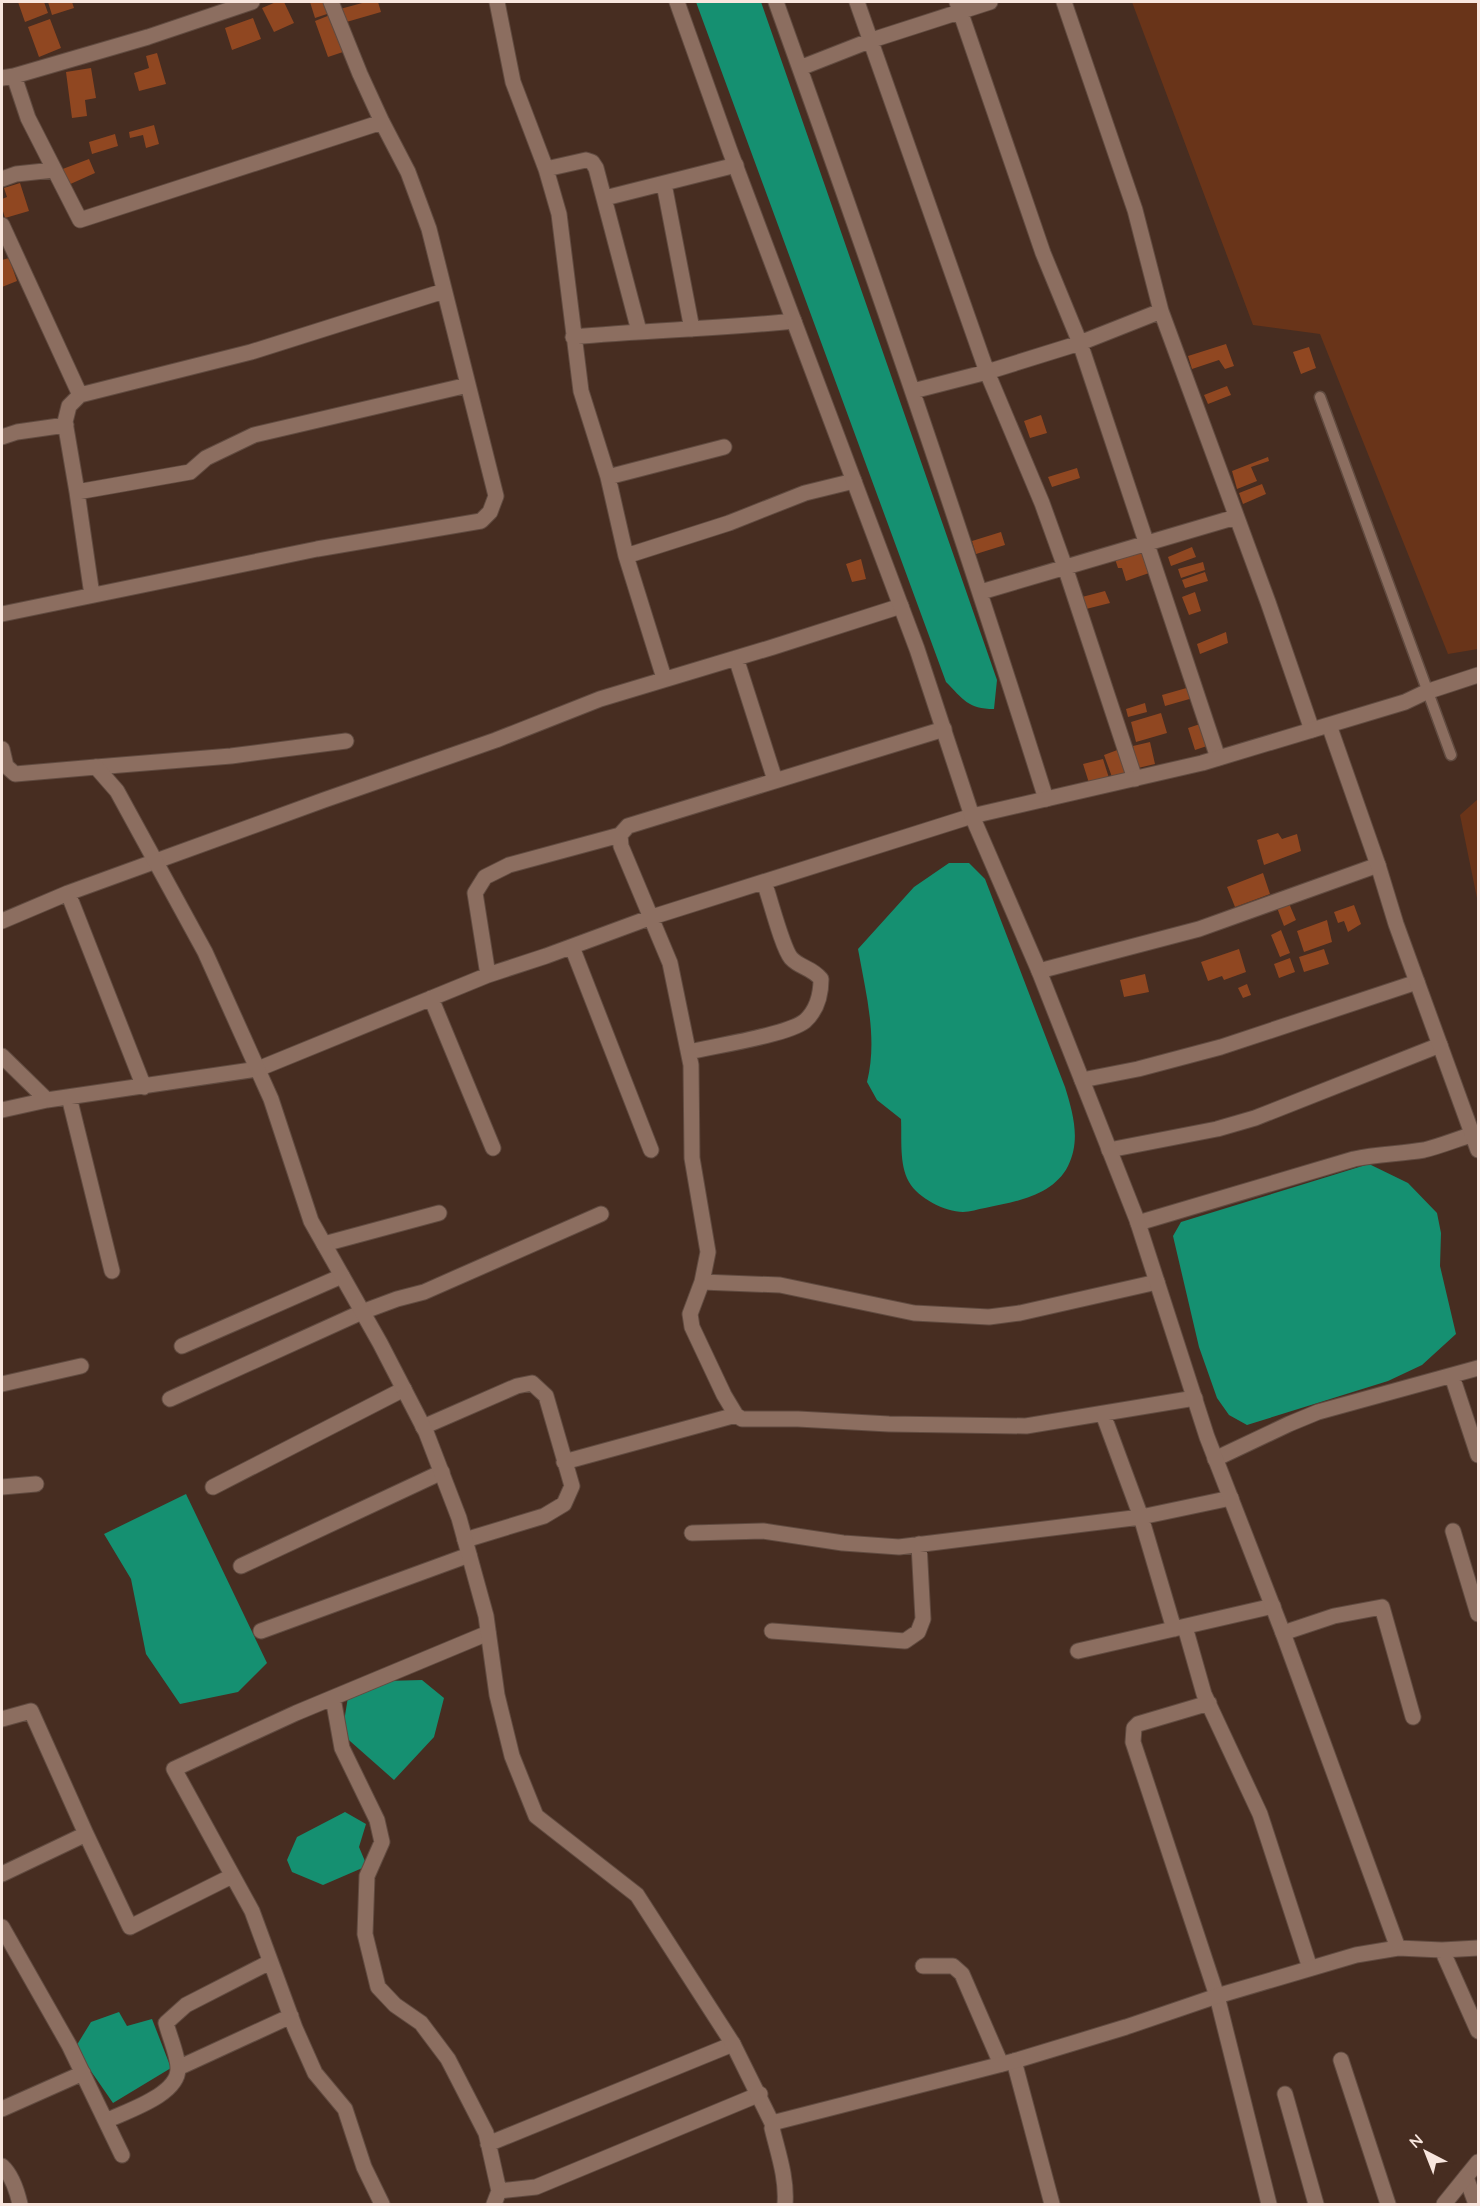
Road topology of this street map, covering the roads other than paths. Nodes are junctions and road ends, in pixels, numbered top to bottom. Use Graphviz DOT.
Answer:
graph roads {
  1 [pos="252,2"];
  2 [pos="331,2"];
  3 [pos="498,2"];
  4 [pos="677,2"];
  5 [pos="776,2"];
  6 [pos="857,2"];
  7 [pos="990,2"];
  8 [pos="1064,2"];
  9 [pos="958,7"];
  10 [pos="869,41"];
  11 [pos="800,68"];
  12 [pos="8,77"];
  13 [pos="382,122"];
  14 [pos="736,165"];
  15 [pos="546,169"];
  16 [pos="54,170"];
  17 [pos="2,179"];
  18 [pos="664,184"];
  19 [pos="605,198"];
  20 [pos="2,225"];
  21 [pos="444,291"];
  22 [pos="1161,311"];
  23 [pos="794,321"];
  24 [pos="692,329"];
  25 [pos="639,331"];
  26 [pos="573,337"];
  27 [pos="1080,344"];
  28 [pos="987,372"];
  29 [pos="468,385"];
  30 [pos="914,392"];
  31 [pos="80,395"];
  32 [pos="1320,398"];
  33 [pos="66,425"];
  34 [pos="2,437"];
  35 [pos="724,447"];
  36 [pos="608,477"];
  37 [pos="854,481"];
  38 [pos="77,492"];
  39 [pos="1236,518"];
  40 [pos="1146,545"];
  41 [pos="626,556"];
  42 [pos="1065,567"];
  43 [pos="981,592"];
  44 [pos="92,595"];
  45 [pos="901,606"];
  46 [pos="2,614"];
  47 [pos="736,658"];
  48 [pos="1479,675"];
  49 [pos="664,678"];
  50 [pos="1426,692"];
  51 [pos="1329,725"];
  52 [pos="944,729"];
  53 [pos="1312,730"];
  54 [pos="346,741"];
  55 [pos="2,749"];
  56 [pos="1451,755"];
  57 [pos="1218,758"];
  58 [pos="96,767"];
  59 [pos="8,775"];
  60 [pos="1135,778"];
  61 [pos="775,780"];
  62 [pos="1046,799"];
  63 [pos="972,816"];
  64 [pos="620,835"];
  65 [pos="156,862"];
  66 [pos="1378,865"];
  67 [pos="764,882"];
  68 [pos="68,893"];
  69 [pos="650,918"];
  70 [pos="2,921"];
  71 [pos="572,947"];
  72 [pos="1039,971"];
  73 [pos="488,975"];
  74 [pos="1417,982"];
  75 [pos="431,998"];
  76 [pos="1440,1045"];
  77 [pos="688,1052"];
  78 [pos="2,1056"];
  79 [pos="258,1069"];
  80 [pos="1082,1080"];
  81 [pos="144,1087"];
  82 [pos="69,1097"];
  83 [pos="47,1100"];
  84 [pos="2,1110"];
  85 [pos="1474,1134"];
  86 [pos="493,1148"];
  87 [pos="651,1150"];
  88 [pos="1109,1150"];
  89 [pos="1479,1150"];
  90 [pos="439,1213"];
  91 [pos="601,1214"];
  92 [pos="1138,1224"];
  93 [pos="324,1244"];
  94 [pos="112,1271"];
  95 [pos="342,1276"];
  96 [pos="702,1282"];
  97 [pos="1157,1282"];
  98 [pos="362,1312"];
  99 [pos="182,1346"];
  100 [pos="81,1366"];
  101 [pos="1479,1368"];
  102 [pos="1452,1376"];
  103 [pos="2,1384"];
  104 [pos="404,1389"];
  105 [pos="1196,1398"];
  106 [pos="170,1399"];
  107 [pos="1103,1414"];
  108 [pos="736,1415"];
  109 [pos="423,1427"];
  110 [pos="1479,1455"];
  111 [pos="1215,1459"];
  112 [pos="564,1461"];
  113 [pos="442,1472"];
  114 [pos="36,1484"];
  115 [pos="2,1487"];
  116 [pos="213,1487"];
  117 [pos="1231,1498"];
  118 [pos="1141,1517"];
  119 [pos="1453,1531"];
  120 [pos="692,1533"];
  121 [pos="919,1544"];
  122 [pos="467,1548"];
  123 [pos="241,1566"];
  124 [pos="1472,1572"];
  125 [pos="1273,1606"];
  126 [pos="1479,1614"];
  127 [pos="1179,1628"];
  128 [pos="261,1631"];
  129 [pos="772,1632"];
  130 [pos="488,1633"];
  131 [pos="1283,1633"];
  132 [pos="1078,1651"];
  133 [pos="333,1698"];
  134 [pos="1209,1703"];
  135 [pos="1413,1717"];
  136 [pos="2,1719"];
  137 [pos="86,1834"];
  138 [pos="2,1874"];
  139 [pos="232,1876"];
  140 [pos="2,1927"];
  141 [pos="1398,1948"];
  142 [pos="1479,1948"];
  143 [pos="1442,1950"];
  144 [pos="270,1962"];
  145 [pos="923,1966"];
  146 [pos="1310,1968"];
  147 [pos="1217,1996"];
  148 [pos="291,2016"];
  149 [pos="1479,2031"];
  150 [pos="733,2044"];
  151 [pos="1341,2060"];
  152 [pos="1007,2063"];
  153 [pos="178,2068"];
  154 [pos="83,2073"];
  155 [pos="760,2094"];
  156 [pos="1286,2094"];
  157 [pos="2,2109"];
  158 [pos="106,2121"];
  159 [pos="773,2125"];
  160 [pos="488,2144"];
  161 [pos="122,2155"];
  162 [pos="1479,2162"];
  163 [pos="2,2166"];
  164 [pos="1466,2177"];
  165 [pos="497,2198"];
  166 [pos="20,2205"];
  167 [pos="382,2205"];
  168 [pos="785,2205"];
  169 [pos="1052,2205"];
  170 [pos="1269,2205"];
  171 [pos="1316,2205"];
  172 [pos="1388,2205"];
  173 [pos="1444,2205"];
  174 [pos="1476,2205"];
  1 -- 12 [label="street"];
  2 -- 13 [label="street"];
  3 -- 15 [label="street"];
  4 -- 14 [label="street"];
  5 -- 11 [label="street"];
  6 -- 10 [label="street"];
  7 -- 9 [label="street"];
  8 -- 22 [label="street"];
  9 -- 10 [label="street"];
  9 -- 27 [label="street"];
  10 -- 11 [label="street"];
  10 -- 28 [label="street"];
  11 -- 30 [label="street"];
  12 -- 16 [label="street"];
  13 -- 16 [label="street"];
  13 -- 21 [label="street"];
  14 -- 18 [label="street"];
  14 -- 23 [label="street"];
  15 -- 19 [label="street"];
  15 -- 26 [label="street"];
  16 -- 17 [label="street"];
  18 -- 19 [label="street"];
  18 -- 24 [label="street"];
  19 -- 25 [label="street"];
  20 -- 31 [label="street"];
  21 -- 29 [label="street"];
  21 -- 31 [label="street"];
  22 -- 27 [label="street"];
  22 -- 39 [label="street"];
  23 -- 24 [label="street"];
  23 -- 37 [label="street"];
  24 -- 25 [label="street"];
  25 -- 26 [label="street"];
  26 -- 36 [label="street"];
  27 -- 28 [label="street"];
  27 -- 40 [label="street"];
  28 -- 30 [label="street"];
  28 -- 42 [label="street"];
  29 -- 38 [label="street"];
  29 -- 44 [label="street"];
  30 -- 43 [label="street"];
  31 -- 33 [label="street"];
  32 -- 50 [label="lane"];
  33 -- 34 [label="street"];
  33 -- 38 [label="street"];
  35 -- 36 [label="street"];
  36 -- 41 [label="street"];
  37 -- 41 [label="street"];
  37 -- 45 [label="street"];
  38 -- 44 [label="street"];
  39 -- 40 [label="street"];
  39 -- 53 [label="street"];
  40 -- 42 [label="street"];
  40 -- 57 [label="street"];
  41 -- 49 [label="street"];
  42 -- 43 [label="street"];
  42 -- 60 [label="street"];
  43 -- 62 [label="street"];
  44 -- 46 [label="street"];
  45 -- 47 [label="street"];
  45 -- 52 [label="street"];
  47 -- 49 [label="street"];
  47 -- 61 [label="street"];
  48 -- 50 [label="street"];
  49 -- 65 [label="street"];
  50 -- 51 [label="street"];
  50 -- 56 [label="lane"];
  51 -- 53 [label="street"];
  51 -- 66 [label="street"];
  52 -- 61 [label="street"];
  52 -- 63 [label="street"];
  53 -- 57 [label="street"];
  54 -- 58 [label="street"];
  55 -- 59 [label="street"];
  57 -- 60 [label="street"];
  58 -- 59 [label="street"];
  58 -- 65 [label="street"];
  60 -- 62 [label="street"];
  61 -- 64 [label="street"];
  62 -- 63 [label="street"];
  63 -- 67 [label="street"];
  63 -- 72 [label="street"];
  64 -- 69 [label="street"];
  64 -- 73 [label="street"];
  65 -- 68 [label="street"];
  65 -- 79 [label="street"];
  66 -- 72 [label="street"];
  66 -- 74 [label="street"];
  67 -- 69 [label="street"];
  67 -- 77 [label="street"];
  68 -- 70 [label="street"];
  68 -- 81 [label="street"];
  69 -- 71 [label="street"];
  69 -- 77 [label="street"];
  71 -- 73 [label="street"];
  71 -- 87 [label="street"];
  72 -- 80 [label="street"];
  73 -- 75 [label="street"];
  74 -- 76 [label="street"];
  74 -- 80 [label="street"];
  75 -- 79 [label="street"];
  75 -- 86 [label="street"];
  76 -- 85 [label="street"];
  76 -- 88 [label="street"];
  77 -- 96 [label="street"];
  78 -- 83 [label="street"];
  79 -- 81 [label="street"];
  79 -- 93 [label="street"];
  80 -- 88 [label="street"];
  81 -- 82 [label="street"];
  82 -- 83 [label="street"];
  82 -- 94 [label="street"];
  83 -- 84 [label="street"];
  85 -- 89 [label="street"];
  85 -- 92 [label="street"];
  88 -- 92 [label="street"];
  90 -- 93 [label="street"];
  91 -- 98 [label="street"];
  92 -- 97 [label="street"];
  93 -- 95 [label="street"];
  95 -- 98 [label="street"];
  95 -- 99 [label="street"];
  96 -- 97 [label="street"];
  96 -- 108 [label="street"];
  97 -- 105 [label="street"];
  98 -- 104 [label="street"];
  98 -- 106 [label="street"];
  100 -- 103 [label="street"];
  101 -- 102 [label="street"];
  102 -- 110 [label="street"];
  102 -- 111 [label="street"];
  104 -- 109 [label="street"];
  104 -- 116 [label="street"];
  105 -- 107 [label="street"];
  105 -- 111 [label="street"];
  107 -- 108 [label="street"];
  107 -- 118 [label="street"];
  108 -- 112 [label="street"];
  109 -- 112 [label="street"];
  109 -- 113 [label="street"];
  111 -- 117 [label="street"];
  112 -- 122 [label="street"];
  113 -- 122 [label="street"];
  113 -- 123 [label="street"];
  114 -- 115 [label="street"];
  117 -- 118 [label="street"];
  117 -- 125 [label="street"];
  118 -- 121 [label="street"];
  118 -- 127 [label="street"];
  119 -- 124 [label="street"];
  120 -- 121 [label="street"];
  121 -- 129 [label="street"];
  122 -- 128 [label="street"];
  122 -- 130 [label="street"];
  124 -- 126 [label="street"];
  125 -- 127 [label="street"];
  125 -- 131 [label="street"];
  127 -- 132 [label="street"];
  127 -- 134 [label="street"];
  130 -- 133 [label="street"];
  130 -- 150 [label="street"];
  131 -- 135 [label="street"];
  131 -- 141 [label="street"];
  133 -- 139 [label="street"];
  133 -- 160 [label="street"];
  134 -- 146 [label="street"];
  134 -- 147 [label="street"];
  136 -- 137 [label="street"];
  137 -- 138 [label="street"];
  137 -- 139 [label="street"];
  139 -- 144 [label="street"];
  140 -- 154 [label="street"];
  141 -- 143 [label="street"];
  141 -- 146 [label="street"];
  142 -- 143 [label="street"];
  143 -- 149 [label="street"];
  144 -- 148 [label="street"];
  144 -- 153 [label="street"];
  145 -- 152 [label="street"];
  146 -- 147 [label="street"];
  147 -- 152 [label="street"];
  147 -- 170 [label="street"];
  148 -- 153 [label="street"];
  148 -- 167 [label="street"];
  150 -- 155 [label="street"];
  150 -- 160 [label="street"];
  151 -- 172 [label="street"];
  152 -- 159 [label="street"];
  152 -- 169 [label="street"];
  153 -- 158 [label="street"];
  154 -- 157 [label="street"];
  154 -- 158 [label="street"];
  155 -- 159 [label="street"];
  155 -- 165 [label="street"];
  156 -- 171 [label="street"];
  158 -- 161 [label="street"];
  159 -- 168 [label="street"];
  160 -- 165 [label="street"];
  162 -- 164 [label="street"];
  163 -- 166 [label="street"];
  164 -- 173 [label="street"];
  164 -- 174 [label="street"];
}
